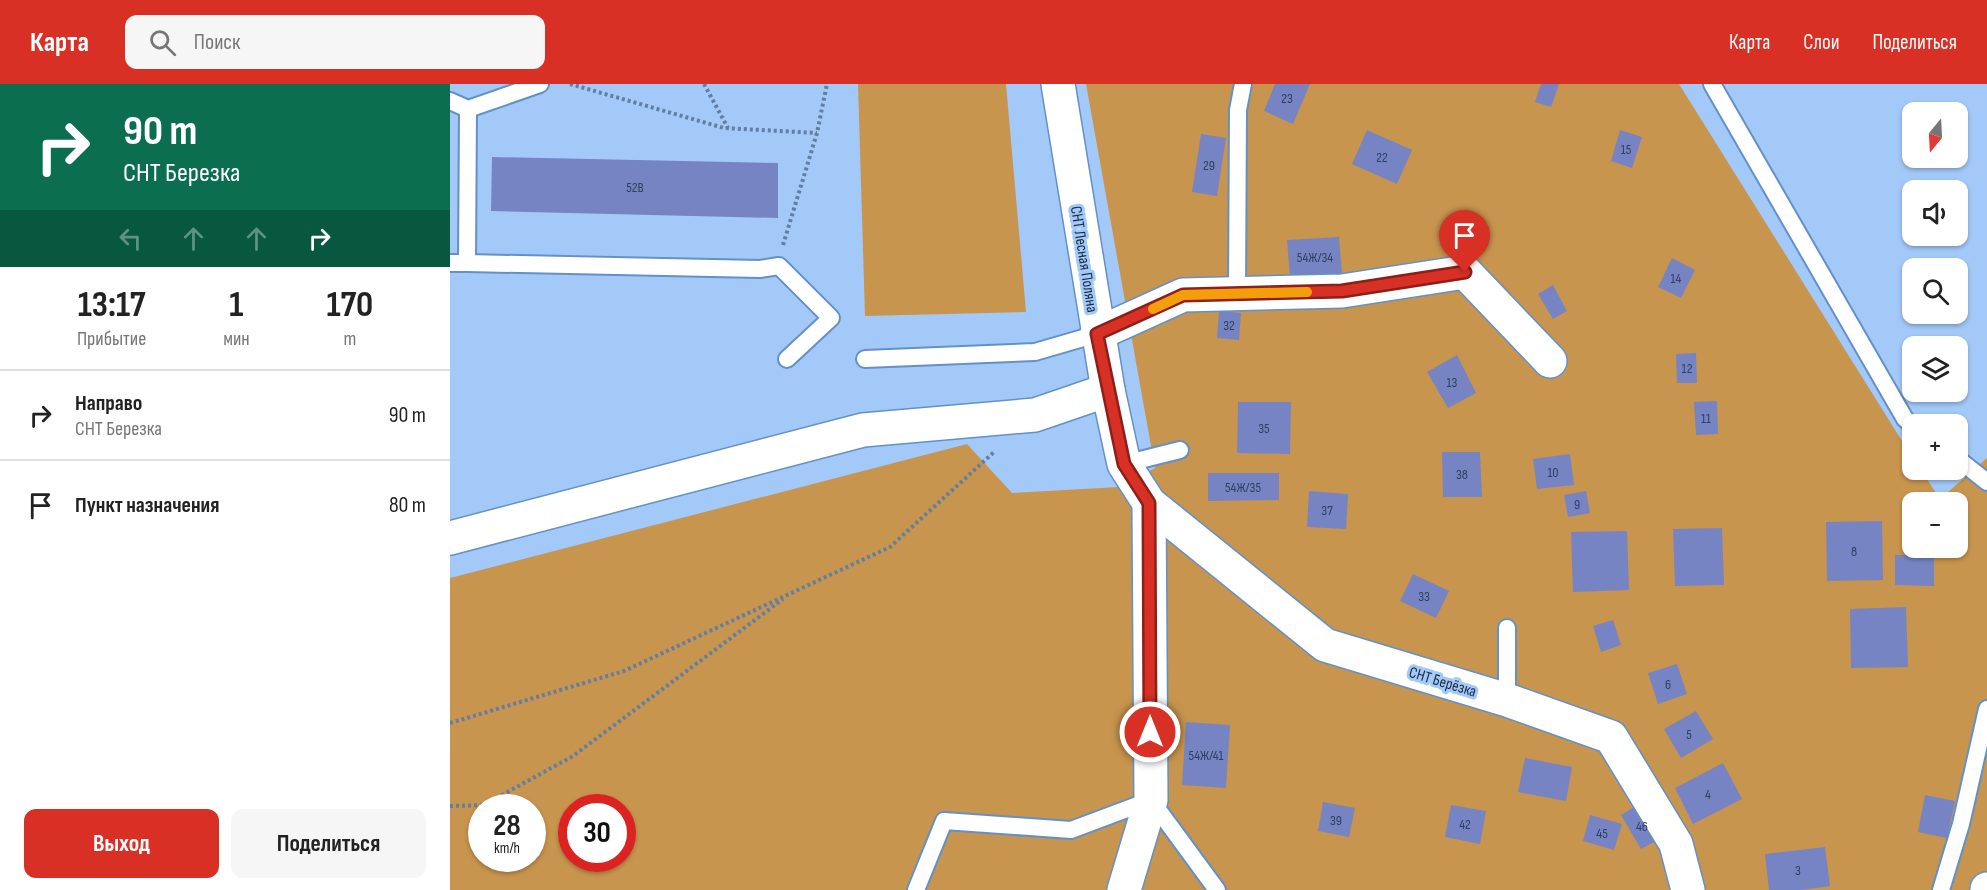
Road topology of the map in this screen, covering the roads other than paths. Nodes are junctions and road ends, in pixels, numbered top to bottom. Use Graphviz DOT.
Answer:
graph roads {
  1 [pos="540,84"];
  2 [pos="1058,84"];
  3 [pos="1243,84"];
  4 [pos="1712,84"];
  5 [pos="450,101"];
  6 [pos="468,110"];
  7 [pos="459,263"];
  8 [pos="1237,293"];
  9 [pos="1097,334"];
  10 [pos="866,358"];
  11 [pos="787,359"];
  12 [pos="1550,361"];
  13 [pos="1108,390"];
  14 [pos="1902,414"];
  15 [pos="1180,450"];
  16 [pos="1124,464"];
  17 [pos="1968,467"];
  18 [pos="1987,482"];
  19 [pos="1149,503"];
  20 [pos="450,538"];
  21 [pos="1507,628"];
  22 [pos="1507,700"];
  23 [pos="1987,709"];
  24 [pos="1151,800"];
  25 [pos="916,890"];
  26 [pos="1124,890"];
  27 [pos="1217,890"];
  28 [pos="1688,890"];
  29 [pos="1941,890"];
  1 -- 6 [label="lane"];
  2 -- 9 [label="street, СНТ Лесная Поляна"];
  3 -- 8 [label="lane"];
  4 -- 14 [label="lane"];
  5 -- 6 [label="lane"];
  6 -- 7 [label="lane"];
  7 -- 11 [label="lane"];
  8 -- 9 [label="street"];
  8 -- 12 [label="street"];
  9 -- 10 [label="lane"];
  9 -- 13 [label="street, СНТ Лесная Поляна"];
  13 -- 16 [label="street, СНТ Лесная Поляна"];
  13 -- 20 [label="street"];
  15 -- 16 [label="lane"];
  16 -- 19 [label="street, СНТ Лесная Поляна"];
  17 -- 18 [label="lane"];
  19 -- 22 [label="street, СНТ Берёзка"];
  19 -- 24 [label="street"];
  21 -- 22 [label="lane"];
  22 -- 28 [label="street, СНТ Берёзка"];
  23 -- 29 [label="lane"];
  24 -- 25 [label="lane"];
  24 -- 26 [label="street"];
  24 -- 27 [label="lane"];
}
